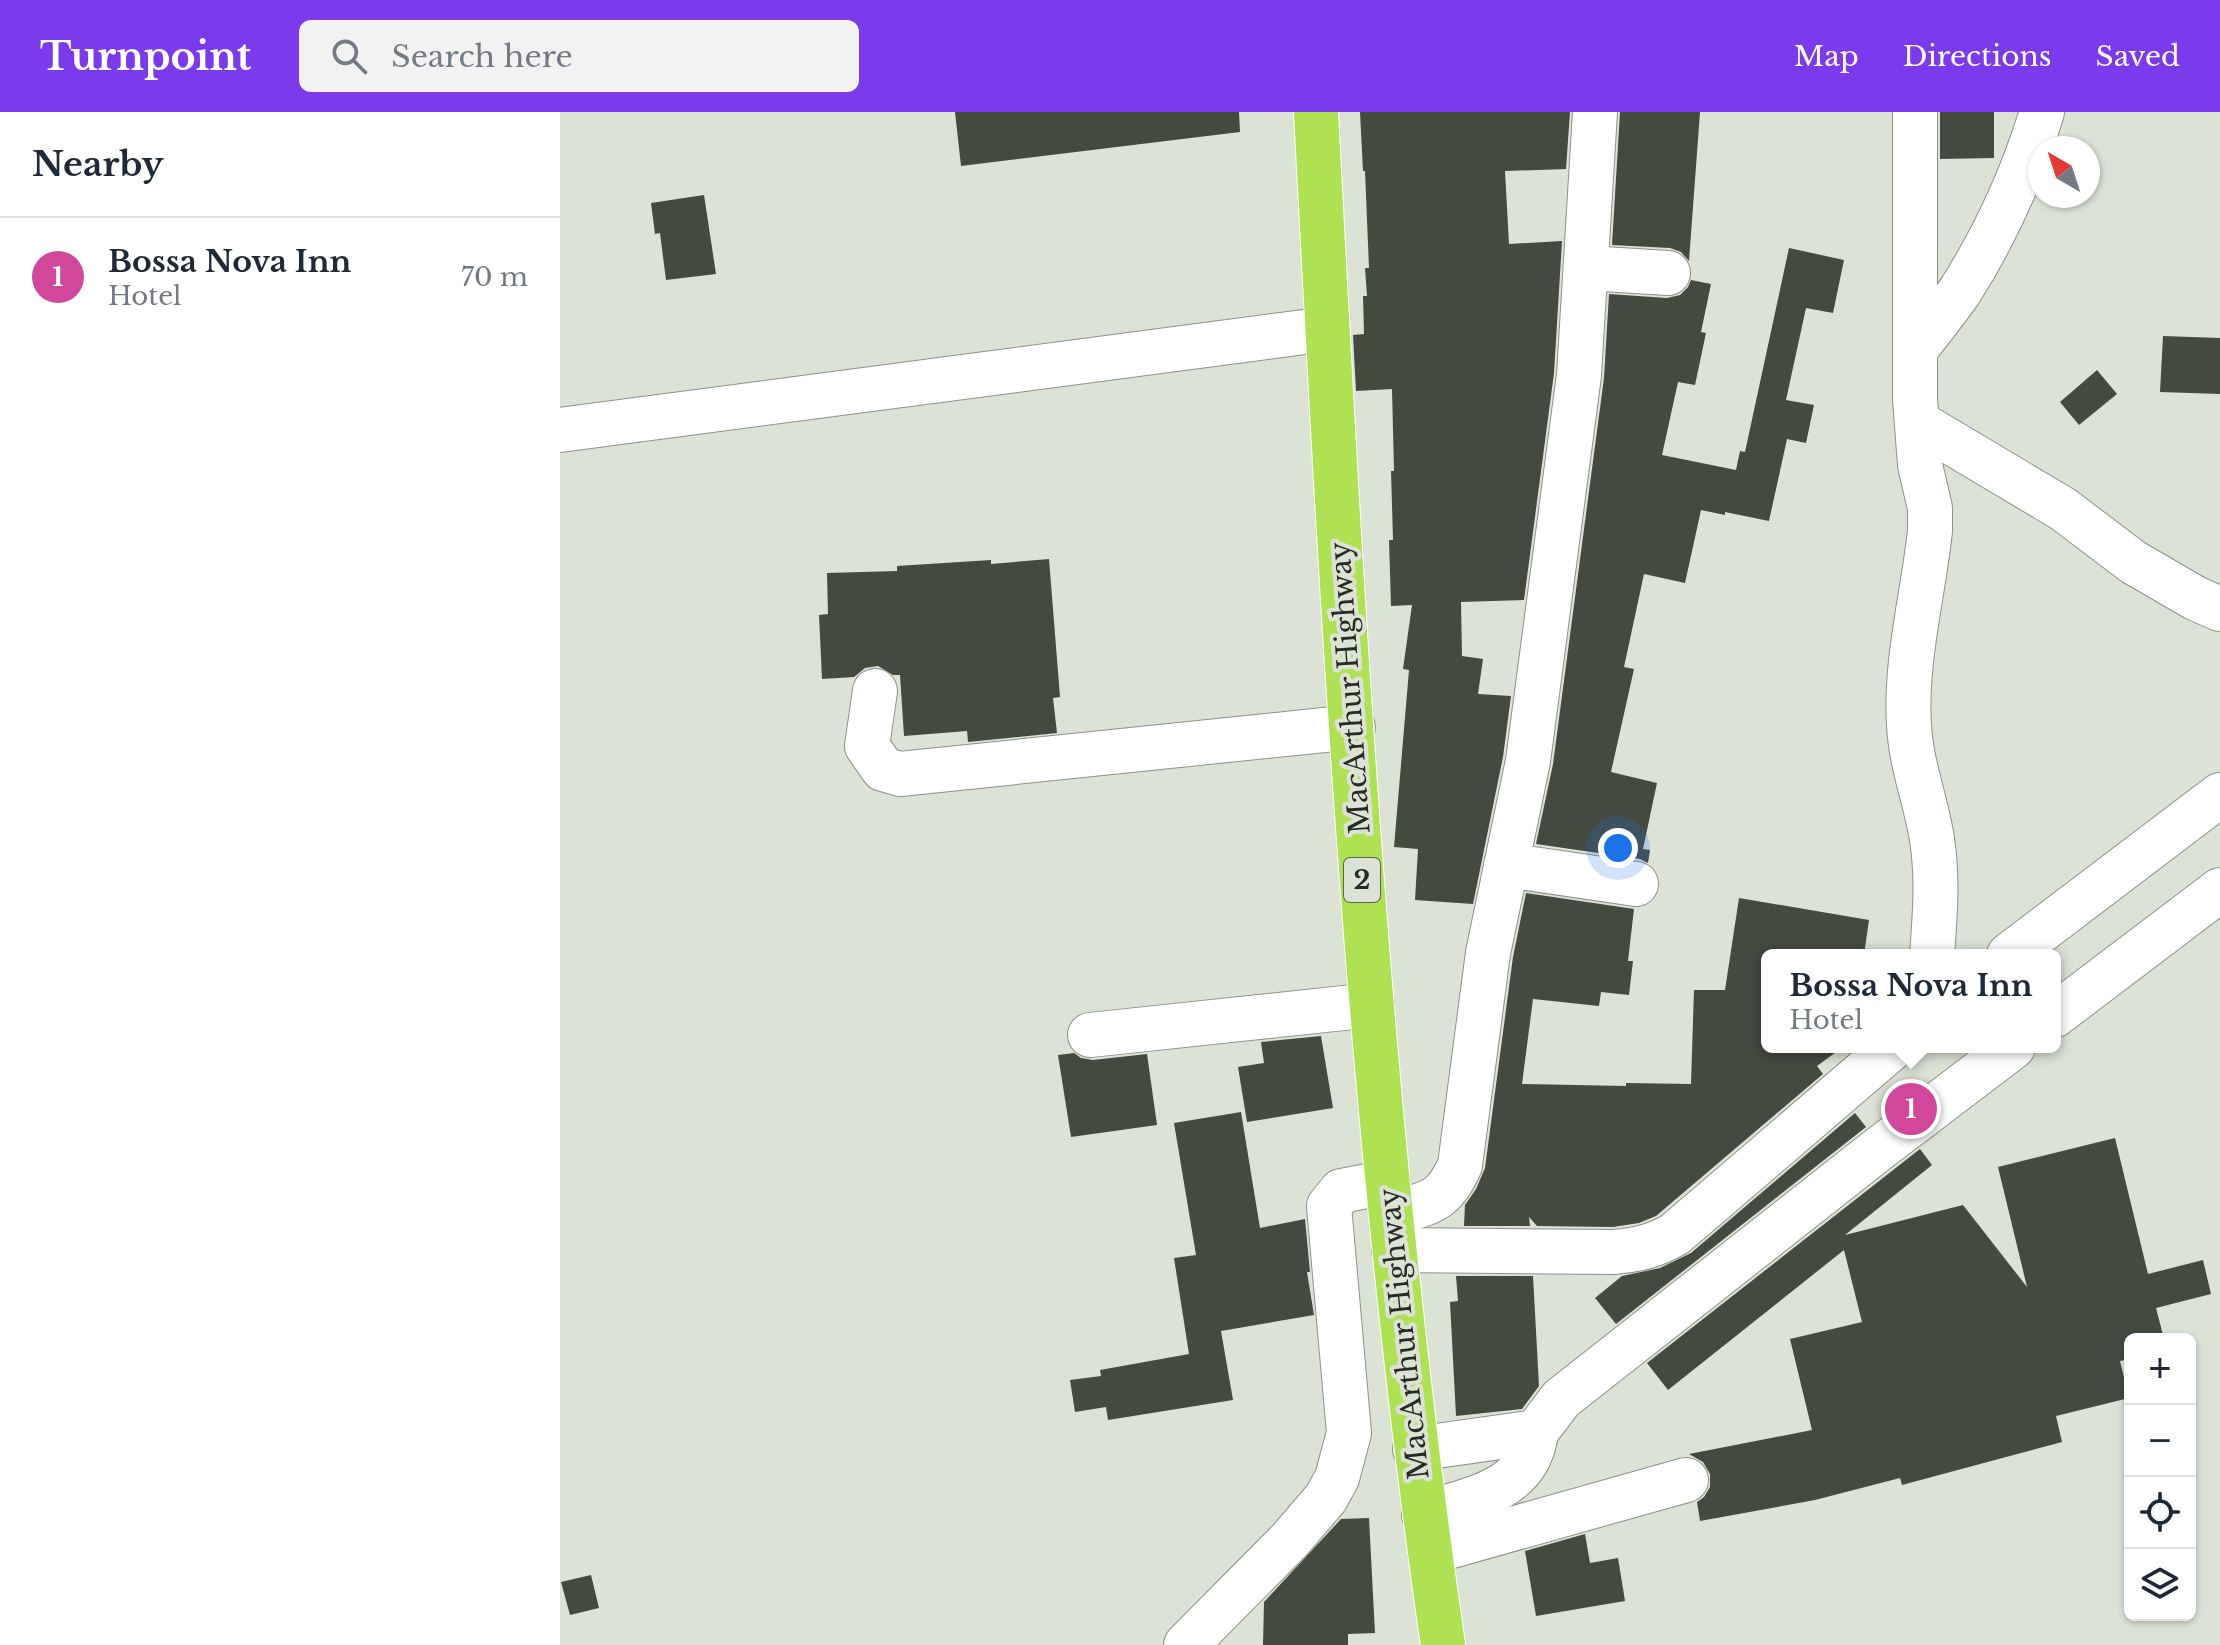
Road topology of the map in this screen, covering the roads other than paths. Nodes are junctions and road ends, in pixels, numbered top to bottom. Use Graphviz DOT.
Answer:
graph roads {
  1 [pos="1316,112"];
  2 [pos="1595,112"];
  3 [pos="1915,112"];
  4 [pos="2042,112"];
  5 [pos="1586,268"];
  6 [pos="1668,273"];
  7 [pos="1327,329"];
  8 [pos="1915,350"];
  9 [pos="1917,422"];
  10 [pos="560,430"];
  11 [pos="2220,609"];
  12 [pos="875,691"];
  13 [pos="1353,727"];
  14 [pos="2220,795"];
  15 [pos="1506,865"];
  16 [pos="1636,884"];
  17 [pos="2220,890"];
  18 [pos="1933,949"];
  19 [pos="2017,949"];
  20 [pos="1372,1005"];
  21 [pos="2061,1010"];
  22 [pos="1090,1035"];
  23 [pos="1886,1053"];
  24 [pos="2005,1053"];
  25 [pos="1391,1215"];
  26 [pos="1536,1432"];
  27 [pos="1415,1449"];
  28 [pos="1686,1480"];
  29 [pos="1427,1533"];
  30 [pos="1186,1645"];
  31 [pos="1443,1645"];
  1 -- 7 [label="highway, MacArthur Highway / 2"];
  2 -- 5 [label="street"];
  3 -- 8 [label="street"];
  4 -- 8 [label="street"];
  5 -- 6 [label="street"];
  5 -- 15 [label="street"];
  7 -- 10 [label="street"];
  7 -- 13 [label="highway, MacArthur Highway / 2"];
  8 -- 9 [label="street"];
  9 -- 11 [label="street"];
  9 -- 18 [label="street"];
  12 -- 13 [label="street"];
  13 -- 20 [label="highway, MacArthur Highway / 2"];
  14 -- 19 [label="street"];
  15 -- 16 [label="street"];
  15 -- 25 [label="street"];
  17 -- 21 [label="street"];
  20 -- 22 [label="street"];
  20 -- 25 [label="highway, MacArthur Highway / 2"];
  23 -- 25 [label="street"];
  24 -- 26 [label="street"];
  25 -- 27 [label="highway, MacArthur Highway / 2"];
  25 -- 30 [label="street"];
  26 -- 27 [label="street"];
  26 -- 29 [label="street"];
  27 -- 29 [label="highway, MacArthur Highway / 2"];
  28 -- 29 [label="street"];
  29 -- 31 [label="highway, MacArthur Highway / 2"];
}
